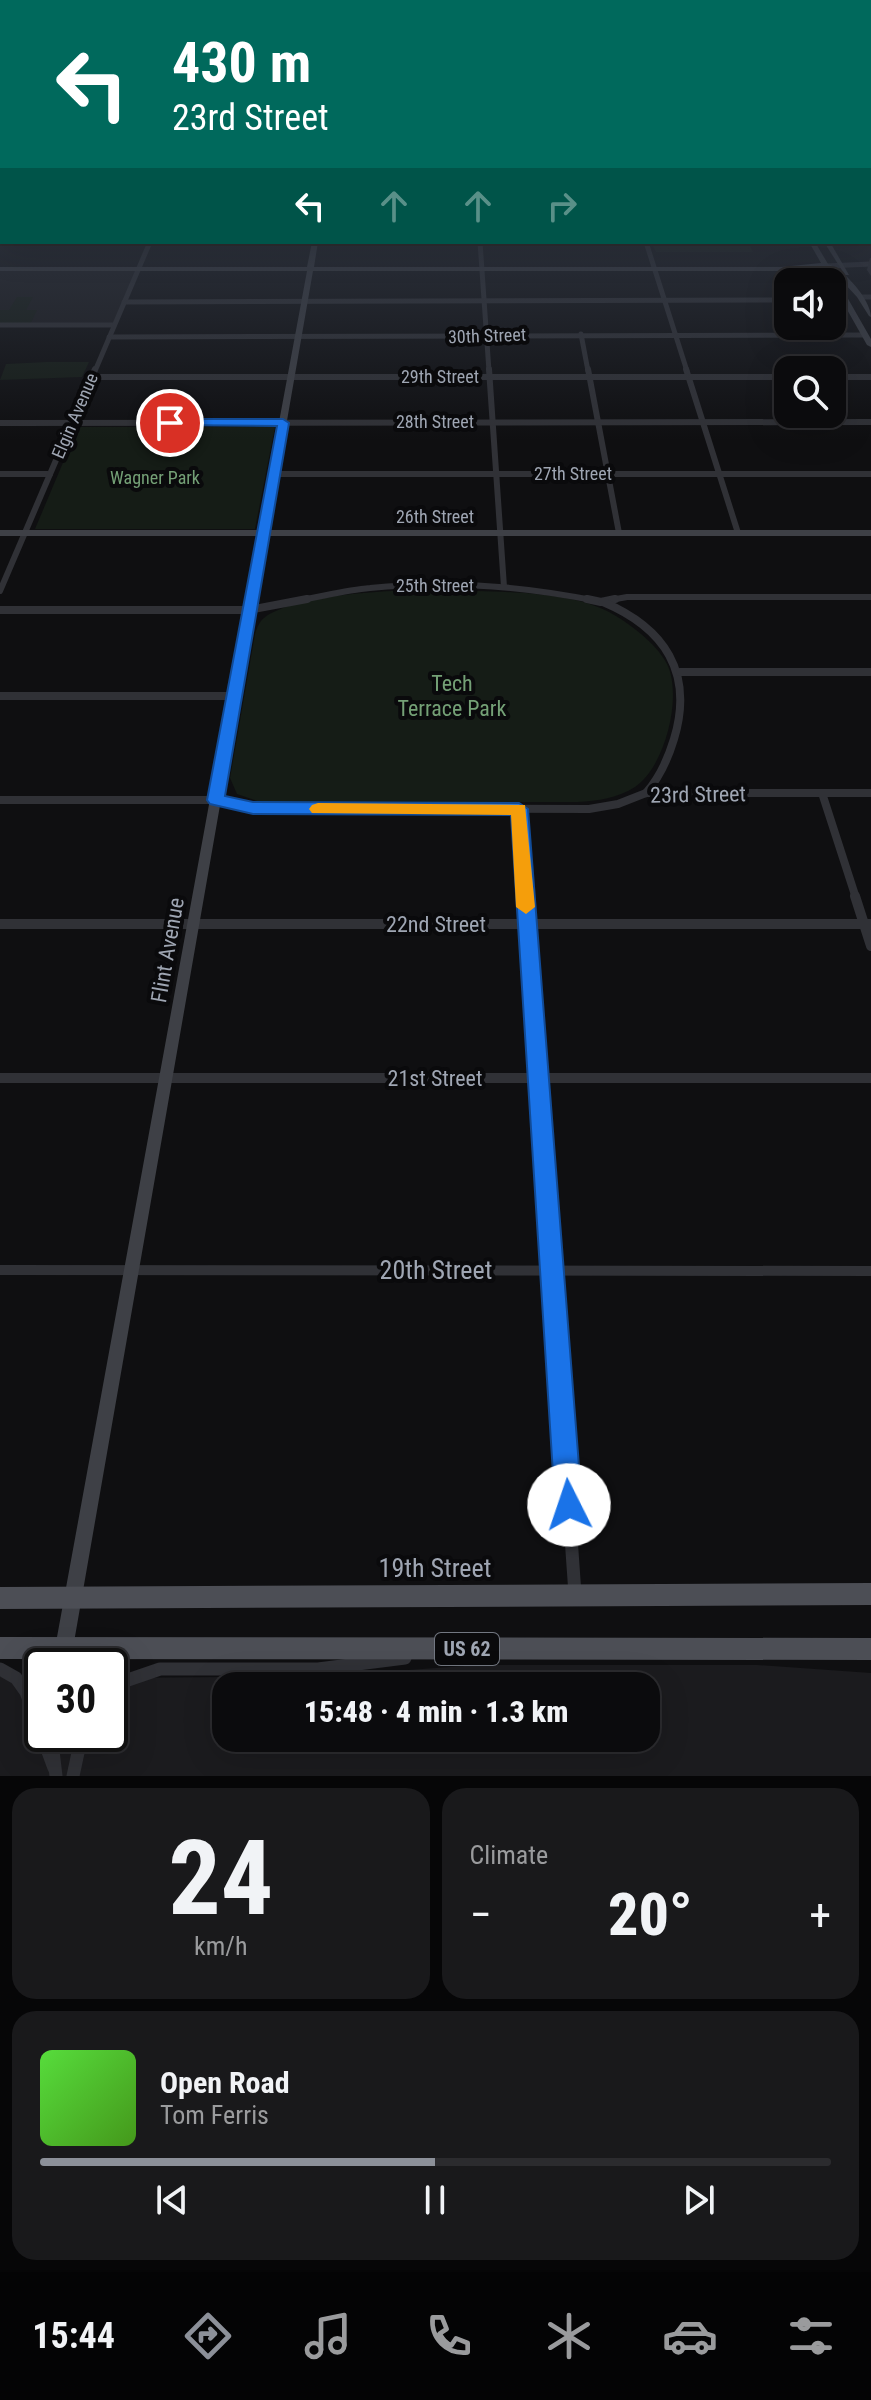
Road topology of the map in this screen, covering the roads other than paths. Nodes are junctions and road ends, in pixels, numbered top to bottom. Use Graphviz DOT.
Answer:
graph roads {
  1 [pos="136,275"];
  2 [pos="310,275"];
  3 [pos="483,275"];
  4 [pos="656,275"];
  5 [pos="848,275"];
  6 [pos="846,284"];
  7 [pos="861,297"];
  8 [pos="871,297"];
  9 [pos="664,300"];
  10 [pos="774,300"];
  11 [pos="305,301"];
  12 [pos="484,301"];
  13 [pos="124,302"];
  14 [pos="846,302"];
  15 [pos="871,315"];
  16 [pos="0,325"];
  17 [pos="114,325"];
  18 [pos="581,334"];
  19 [pos="675,335"];
  20 [pos="865,335"];
  21 [pos="486,336"];
  22 [pos="109,337"];
  23 [pos="299,338"];
  24 [pos="871,345"];
  25 [pos="92,377"];
  26 [pos="292,377"];
  27 [pos="489,377"];
  28 [pos="589,377"];
  29 [pos="689,377"];
  30 [pos="774,377"];
  31 [pos="846,377"];
  32 [pos="871,377"];
  33 [pos="492,422"];
  34 [pos="598,422"];
  35 [pos="704,422"];
  36 [pos="871,422"];
  37 [pos="0,423"];
  38 [pos="72,423"];
  39 [pos="283,423"];
  40 [pos="0,474"];
  41 [pos="50,474"];
  42 [pos="274,474"];
  43 [pos="496,474"];
  44 [pos="608,474"];
  45 [pos="720,474"];
  46 [pos="871,474"];
  47 [pos="0,533"];
  48 [pos="24,533"];
  49 [pos="263,533"];
  50 [pos="500,533"];
  51 [pos="619,533"];
  52 [pos="738,533"];
  53 [pos="871,533"];
  54 [pos="504,587"];
  55 [pos="0,591"];
  56 [pos="871,597"];
  57 [pos="601,602"];
  58 [pos="0,610"];
  59 [pos="249,610"];
  60 [pos="680,672"];
  61 [pos="871,672"];
  62 [pos="0,696"];
  63 [pos="235,696"];
  64 [pos="646,793"];
  65 [pos="822,793"];
  66 [pos="871,793"];
  67 [pos="0,800"];
  68 [pos="216,800"];
  69 [pos="519,809"];
  70 [pos="0,924"];
  71 [pos="194,924"];
  72 [pos="527,924"];
  73 [pos="868,924"];
  74 [pos="871,946"];
  75 [pos="0,1078"];
  76 [pos="167,1078"];
  77 [pos="538,1078"];
  78 [pos="871,1078"];
  79 [pos="0,1270"];
  80 [pos="132,1270"];
  81 [pos="552,1271"];
  82 [pos="871,1271"];
  83 [pos="575,1594"];
  84 [pos="871,1594"];
  85 [pos="0,1598"];
  86 [pos="73,1599"];
  87 [pos="0,1648"];
  88 [pos="64,1648"];
  89 [pos="482,1649"];
  90 [pos="871,1649"];
  91 [pos="24,1651"];
  92 [pos="128,1656"];
  93 [pos="0,1669"];
  94 [pos="128,1680"];
  95 [pos="53,1752"];
  96 [pos="78,1752"];
  97 [pos="55,1772"];
  98 [pos="73,1776"];
  1 -- 13 [label="street, Elgin Avenue"];
  2 -- 11 [label="street, Flint Avenue"];
  3 -- 12 [label="street"];
  4 -- 9 [label="street"];
  5 -- 7 [label="street"];
  6 -- 7 [label="street"];
  7 -- 8 [label="street"];
  7 -- 15 [label="street"];
  9 -- 10 [label="street"];
  9 -- 12 [label="street"];
  9 -- 19 [label="street"];
  11 -- 12 [label="street"];
  11 -- 13 [label="street"];
  11 -- 23 [label="street, Flint Avenue"];
  12 -- 21 [label="street"];
  13 -- 17 [label="street, Elgin Avenue"];
  14 -- 20 [label="street"];
  16 -- 17 [label="street"];
  17 -- 22 [label="street, Elgin Avenue"];
  18 -- 19 [label="street, 30th Street"];
  18 -- 21 [label="street, 30th Street"];
  18 -- 28 [label="street"];
  19 -- 20 [label="street, 30th Street"];
  19 -- 29 [label="street"];
  20 -- 24 [label="street"];
  21 -- 23 [label="street, 30th Street"];
  21 -- 27 [label="street"];
  22 -- 23 [label="street, 30th Street"];
  22 -- 25 [label="street, Elgin Avenue"];
  23 -- 26 [label="street, Flint Avenue"];
  25 -- 26 [label="street, 29th Street"];
  25 -- 38 [label="street, Elgin Avenue"];
  26 -- 27 [label="street, 29th Street"];
  26 -- 39 [label="street, Flint Avenue"];
  27 -- 28 [label="street, 29th Street"];
  27 -- 33 [label="street"];
  28 -- 29 [label="street, 29th Street"];
  28 -- 34 [label="street"];
  29 -- 30 [label="street, 29th Street"];
  29 -- 35 [label="street"];
  31 -- 32 [label="street"];
  33 -- 34 [label="street, 28th Street"];
  33 -- 39 [label="street, 28th Street"];
  33 -- 43 [label="street"];
  34 -- 35 [label="street, 28th Street"];
  34 -- 44 [label="street"];
  35 -- 36 [label="street, 28th Street"];
  35 -- 45 [label="street"];
  37 -- 38 [label="street, 28th Street"];
  38 -- 39 [label="street, 28th Street"];
  38 -- 41 [label="street, Elgin Avenue"];
  39 -- 42 [label="street, Flint Avenue"];
  40 -- 41 [label="street"];
  41 -- 48 [label="street, Elgin Avenue"];
  42 -- 43 [label="street, 27th Street"];
  42 -- 49 [label="street, Flint Avenue"];
  43 -- 44 [label="street, 27th Street"];
  43 -- 50 [label="street"];
  44 -- 45 [label="street, 27th Street"];
  44 -- 51 [label="street"];
  45 -- 46 [label="street, 27th Street"];
  45 -- 52 [label="street"];
  47 -- 48 [label="street, 26th Street"];
  48 -- 49 [label="street, 26th Street"];
  48 -- 55 [label="street, Elgin Avenue"];
  49 -- 50 [label="street, 26th Street"];
  49 -- 59 [label="street, Flint Avenue"];
  50 -- 51 [label="street, 26th Street"];
  50 -- 54 [label="street"];
  51 -- 52 [label="street, 26th Street"];
  52 -- 53 [label="street, 26th Street"];
  54 -- 57 [label="street, 25th Street"];
  54 -- 59 [label="street, 25th Street"];
  56 -- 57 [label="street, 25th Street"];
  57 -- 60 [label="street"];
  58 -- 59 [label="street, 25th Street"];
  59 -- 63 [label="street, Flint Avenue"];
  60 -- 61 [label="street"];
  60 -- 64 [label="street"];
  62 -- 63 [label="street"];
  63 -- 68 [label="street, Flint Avenue"];
  64 -- 65 [label="street, 23rd Street"];
  64 -- 69 [label="street, 23rd Street"];
  65 -- 66 [label="street, 23rd Street"];
  65 -- 73 [label="street"];
  67 -- 68 [label="street, 23rd Street"];
  68 -- 69 [label="street, 23rd Street"];
  68 -- 71 [label="street, Flint Avenue"];
  69 -- 72 [label="street"];
  70 -- 71 [label="street, 22nd Street"];
  71 -- 72 [label="street, 22nd Street"];
  71 -- 76 [label="street, Flint Avenue"];
  72 -- 73 [label="street, 22nd Street"];
  72 -- 77 [label="street"];
  73 -- 74 [label="street"];
  75 -- 76 [label="street, 21st Street"];
  76 -- 77 [label="street, 21st Street"];
  76 -- 80 [label="street, Flint Avenue"];
  77 -- 78 [label="street, 21st Street"];
  77 -- 81 [label="street"];
  79 -- 80 [label="street, 20th Street"];
  80 -- 81 [label="street, 20th Street"];
  80 -- 86 [label="street, Flint Avenue"];
  81 -- 82 [label="street, 20th Street"];
  81 -- 83 [label="street"];
  83 -- 84 [label="main road, 19th Street"];
  83 -- 86 [label="main road, 19th Street"];
  85 -- 86 [label="main road, 19th Street"];
  86 -- 88 [label="street, Flint Avenue"];
  87 -- 91 [label="main road, US 62"];
  89 -- 90 [label="main road, US 62"];
  89 -- 92 [label="main road, US 62"];
  89 -- 94 [label="street"];
  93 -- 97 [label="street"];
  95 -- 97 [label="street"];
  96 -- 98 [label="street"];
}
